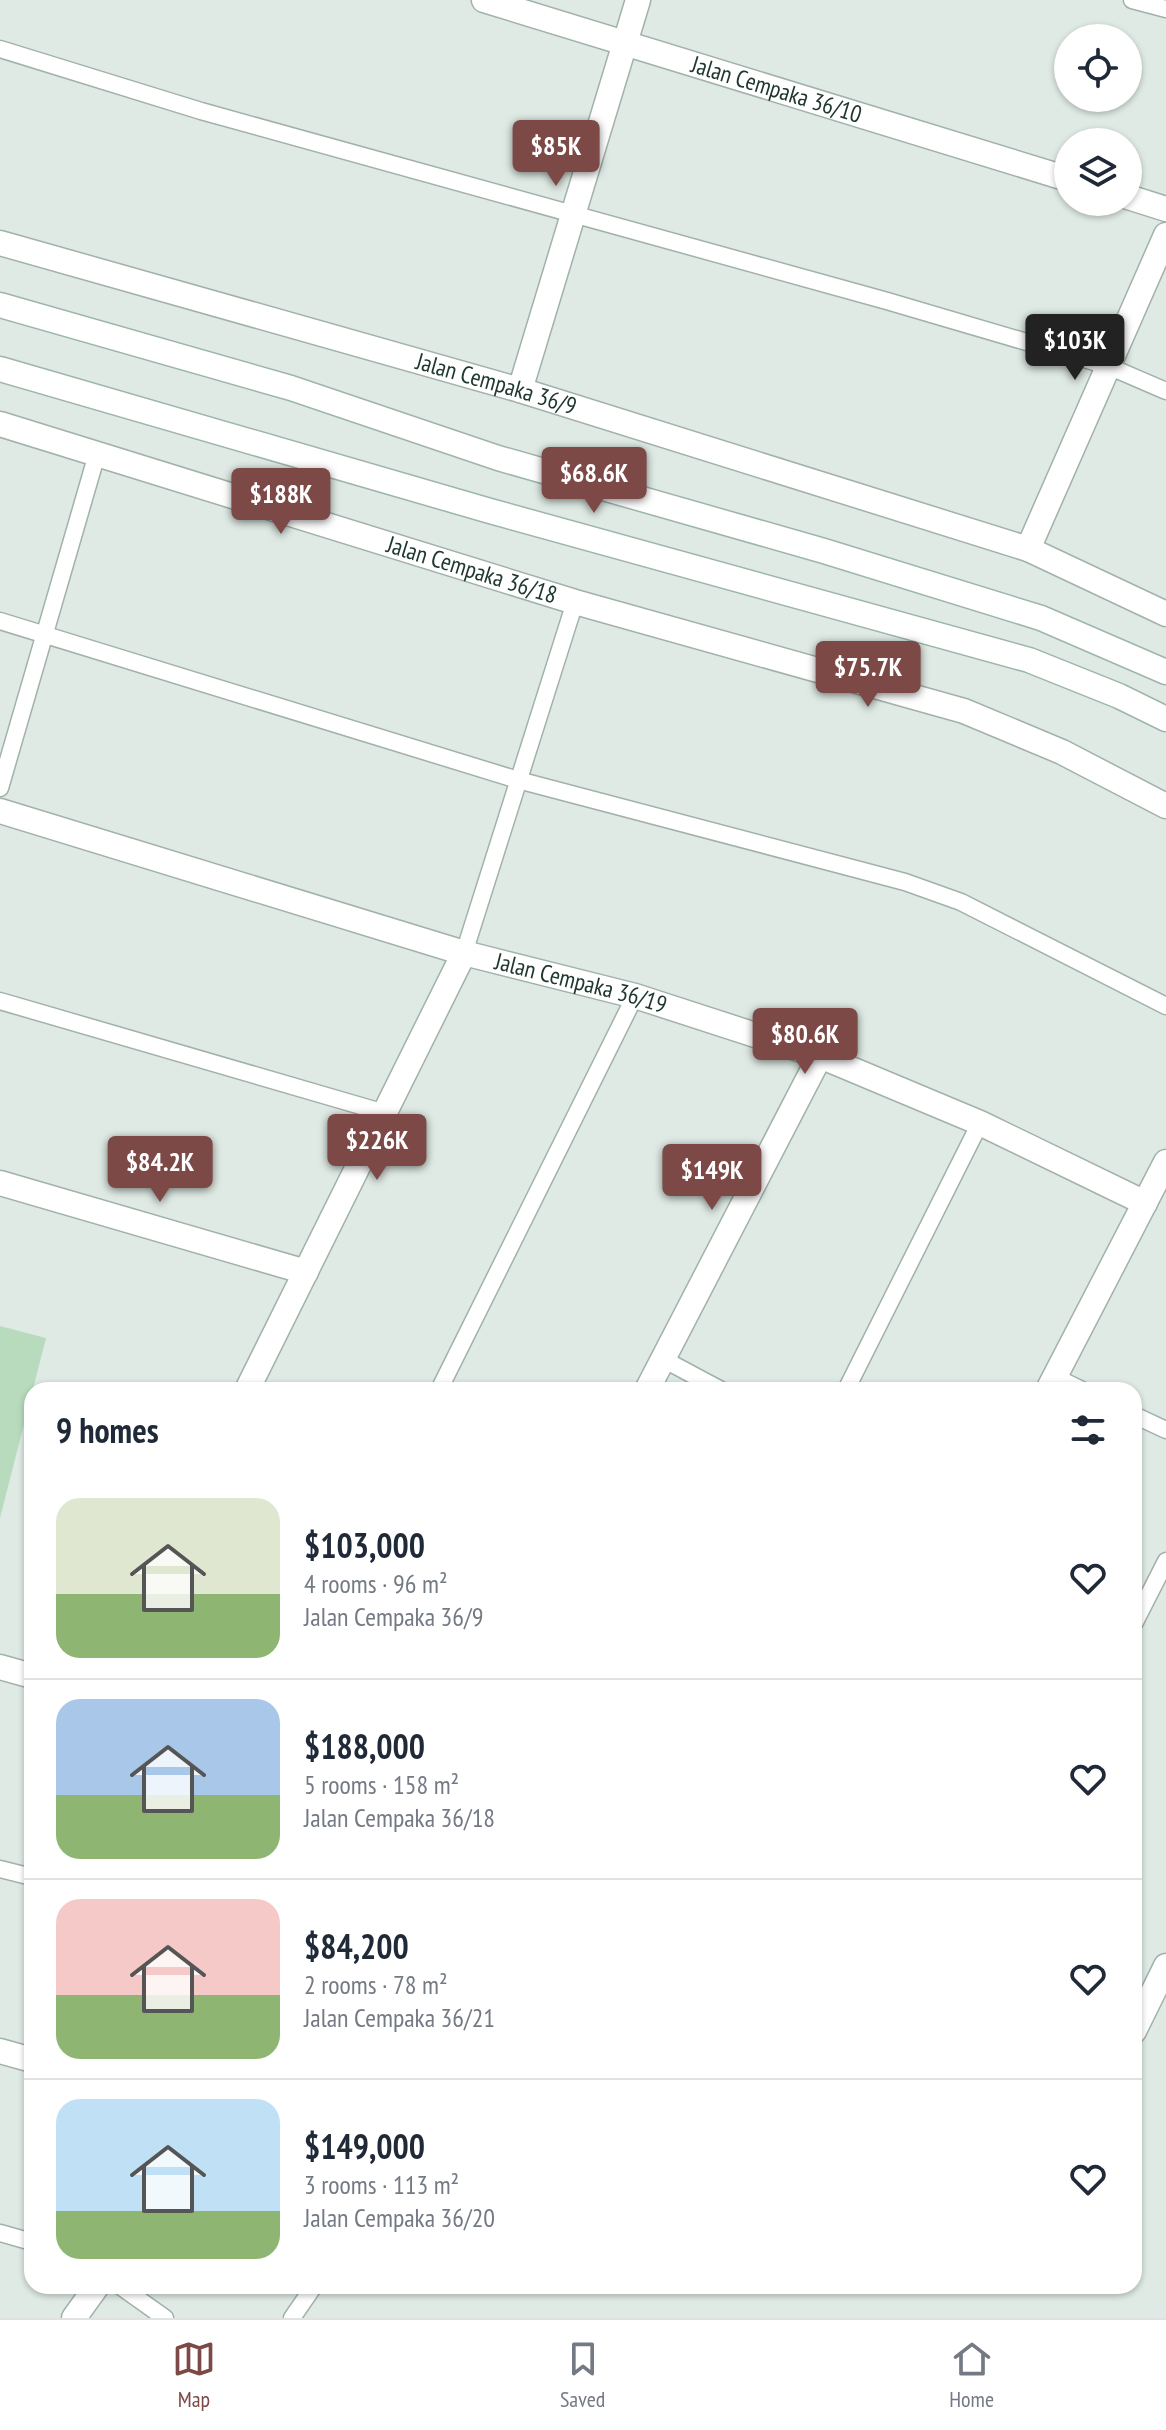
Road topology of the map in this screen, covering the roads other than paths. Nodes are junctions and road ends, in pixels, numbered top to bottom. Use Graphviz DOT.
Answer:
graph roads {
  1 [pos="484,0"];
  2 [pos="638,0"];
  3 [pos="1132,0"];
  4 [pos="1166,9"];
  5 [pos="625,43"];
  6 [pos="0,49"];
  7 [pos="1054,175"];
  8 [pos="1142,201"];
  9 [pos="1166,209"];
  10 [pos="574,214"];
  11 [pos="1166,235"];
  12 [pos="0,243"];
  13 [pos="0,305"];
  14 [pos="1108,366"];
  15 [pos="0,369"];
  16 [pos="520,390"];
  17 [pos="1166,391"];
  18 [pos="0,424"];
  19 [pos="97,454"];
  20 [pos="1028,549"];
  21 [pos="575,602"];
  22 [pos="1166,614"];
  23 [pos="0,621"];
  24 [pos="44,635"];
  25 [pos="1166,672"];
  26 [pos="1166,719"];
  27 [pos="518,780"];
  28 [pos="0,788"];
  29 [pos="1166,806"];
  30 [pos="0,811"];
  31 [pos="464,953"];
  32 [pos="635,996"];
  33 [pos="0,1001"];
  34 [pos="1166,1006"];
  35 [pos="820,1056"];
  36 [pos="385,1113"];
  37 [pos="980,1123"];
  38 [pos="1166,1162"];
  39 [pos="0,1183"];
  40 [pos="1145,1203"];
  41 [pos="306,1272"];
  42 [pos="663,1359"];
  43 [pos="251,1382"];
  44 [pos="443,1382"];
  45 [pos="651,1382"];
  46 [pos="706,1382"];
  47 [pos="850,1382"];
  48 [pos="1053,1382"];
  49 [pos="1142,1419"];
  50 [pos="1166,1430"];
  51 [pos="1166,1561"];
  52 [pos="1142,1608"];
  53 [pos="0,1667"];
  54 [pos="24,1674"];
  55 [pos="0,1869"];
  56 [pos="24,1875"];
  57 [pos="1166,1966"];
  58 [pos="1142,2015"];
  59 [pos="0,2051"];
  60 [pos="24,2058"];
  61 [pos="0,2233"];
  62 [pos="24,2240"];
  63 [pos="91,2294"];
  64 [pos="131,2294"];
  65 [pos="308,2294"];
  66 [pos="74,2318"];
  67 [pos="165,2318"];
  68 [pos="292,2318"];
  1 -- 5 [label="street, Jalan Cempaka 36/10"];
  2 -- 5 [label="street"];
  3 -- 4 [label="lane"];
  5 -- 7 [label="street, Jalan Cempaka 36/10"];
  5 -- 10 [label="street"];
  6 -- 10 [label="lane"];
  8 -- 9 [label="street"];
  10 -- 14 [label="lane"];
  10 -- 16 [label="street"];
  11 -- 14 [label="street"];
  12 -- 16 [label="street, Jalan Cempaka 36/9"];
  13 -- 25 [label="street"];
  14 -- 17 [label="lane"];
  14 -- 20 [label="street"];
  15 -- 26 [label="street"];
  16 -- 20 [label="street, Jalan Cempaka 36/9"];
  18 -- 19 [label="street, Jalan Cempaka 36/18"];
  19 -- 21 [label="street, Jalan Cempaka 36/18"];
  19 -- 24 [label="lane"];
  20 -- 22 [label="street, Jalan Cempaka 36/9"];
  21 -- 27 [label="lane"];
  21 -- 29 [label="street, Jalan Cempaka 36/18"];
  23 -- 24 [label="lane"];
  24 -- 27 [label="lane"];
  24 -- 28 [label="lane"];
  27 -- 31 [label="lane"];
  27 -- 34 [label="lane"];
  30 -- 31 [label="street, Jalan Cempaka 36/19"];
  31 -- 32 [label="street, Jalan Cempaka 36/19"];
  31 -- 36 [label="street"];
  32 -- 35 [label="street, Jalan Cempaka 36/19"];
  32 -- 44 [label="lane"];
  33 -- 36 [label="lane"];
  35 -- 37 [label="street, Jalan Cempaka 36/19"];
  35 -- 42 [label="street"];
  36 -- 41 [label="street"];
  37 -- 40 [label="street, Jalan Cempaka 36/19"];
  37 -- 47 [label="lane"];
  38 -- 40 [label="street"];
  39 -- 41 [label="street"];
  40 -- 48 [label="street"];
  41 -- 43 [label="street"];
  42 -- 45 [label="street"];
  42 -- 46 [label="lane"];
  49 -- 50 [label="lane"];
  51 -- 52 [label="lane"];
  53 -- 54 [label="street"];
  55 -- 56 [label="lane"];
  57 -- 58 [label="street"];
  59 -- 60 [label="street"];
  61 -- 62 [label="lane"];
  63 -- 66 [label="street"];
  64 -- 67 [label="lane"];
  65 -- 68 [label="lane"];
}
